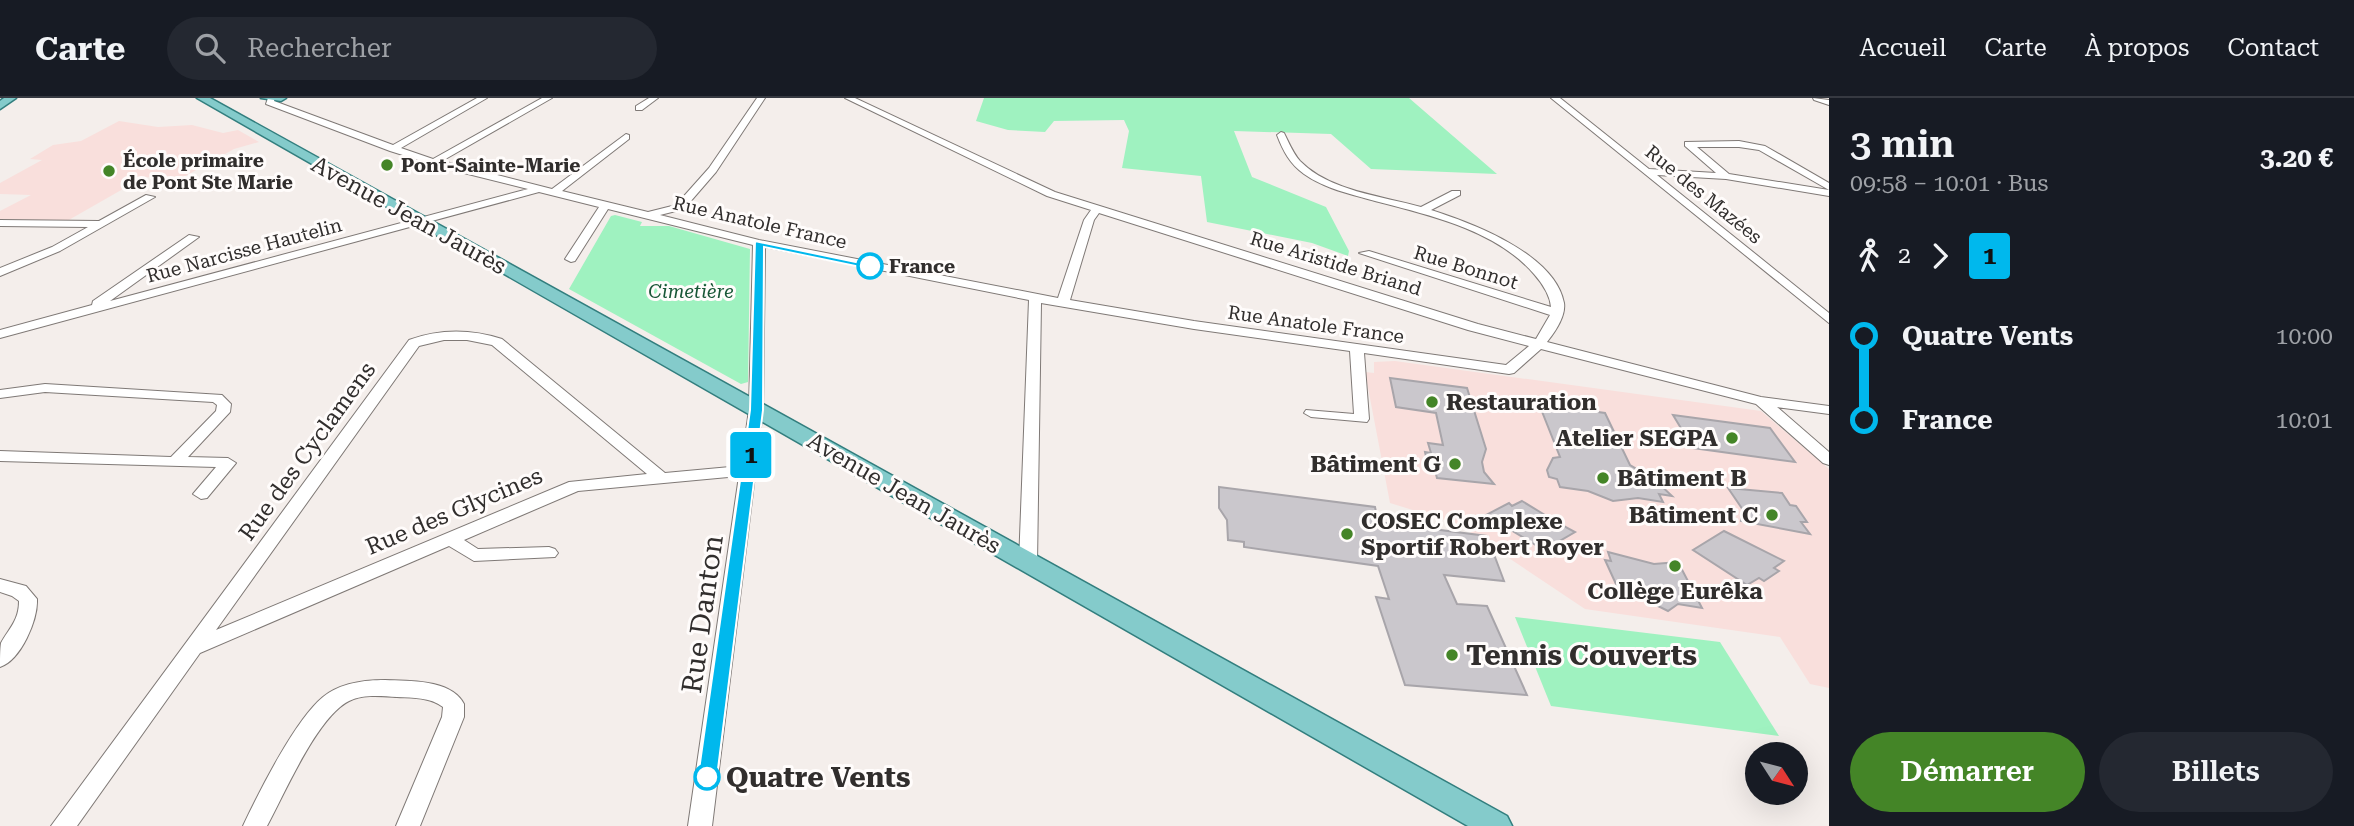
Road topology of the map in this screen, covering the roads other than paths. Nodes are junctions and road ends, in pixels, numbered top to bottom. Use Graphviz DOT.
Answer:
graph roads {
  1 [pos="11,98"];
  2 [pos="202,98"];
  3 [pos="273,98"];
  4 [pos="483,98"];
  5 [pos="548,98"];
  6 [pos="654,98"];
  7 [pos="761,98"];
  8 [pos="849,98"];
  9 [pos="1555,98"];
  10 [pos="1817,98"];
  11 [pos="1829,103"];
  12 [pos="0,106"];
  13 [pos="639,108"];
  14 [pos="1281,135"];
  15 [pos="626,136"];
  16 [pos="393,149"];
  17 [pos="434,162"];
  18 [pos="1650,172"];
  19 [pos="1726,176"];
  20 [pos="1829,187"];
  21 [pos="538,189"];
  22 [pos="554,193"];
  23 [pos="1456,193"];
  24 [pos="1829,193"];
  25 [pos="150,197"];
  26 [pos="605,206"];
  27 [pos="680,207"];
  28 [pos="1097,208"];
  29 [pos="1421,211"];
  30 [pos="642,215"];
  31 [pos="419,220"];
  32 [pos="0,223"];
  33 [pos="99,224"];
  34 [pos="689,226"];
  35 [pos="193,237"];
  36 [pos="759,243"];
  37 [pos="1365,253"];
  38 [pos="571,259"];
  39 [pos="0,272"];
  40 [pos="1035,298"];
  41 [pos="1063,303"];
  42 [pos="88,311"];
  43 [pos="1557,313"];
  44 [pos="1829,319"];
  45 [pos="0,334"];
  46 [pos="1540,345"];
  47 [pos="1357,350"];
  48 [pos="0,394"];
  49 [pos="1761,401"];
  50 [pos="757,410"];
  51 [pos="1827,410"];
  52 [pos="1311,413"];
  53 [pos="0,456"];
  54 [pos="1829,460"];
  55 [pos="175,461"];
  56 [pos="748,470"];
  57 [pos="659,477"];
  58 [pos="201,494"];
  59 [pos="451,539"];
  60 [pos="549,553"];
  61 [pos="1028,563"];
  62 [pos="0,585"];
  63 [pos="191,649"];
  64 [pos="0,659"];
  65 [pos="63,826"];
  66 [pos="255,826"];
  67 [pos="408,826"];
  68 [pos="700,826"];
  69 [pos="1496,826"];
  1 -- 12 [label="main road"];
  2 -- 31 [label="main road, Avenue Jean Jaurès"];
  3 -- 16 [label="street, Rue Anatole France"];
  4 -- 16 [label="street"];
  5 -- 17 [label="street"];
  6 -- 13 [label="street"];
  7 -- 27 [label="street"];
  8 -- 28 [label="street, Rue Aristide Briand"];
  9 -- 18 [label="street, Rue des Mazées"];
  10 -- 11 [label="street"];
  14 -- 29 [label="street"];
  15 -- 22 [label="street"];
  16 -- 17 [label="street, Rue Anatole France"];
  17 -- 21 [label="street, Rue Anatole France"];
  18 -- 19 [label="street"];
  18 -- 44 [label="street, Rue des Mazées"];
  19 -- 20 [label="street"];
  19 -- 24 [label="street"];
  21 -- 22 [label="street, Rue Anatole France"];
  21 -- 31 [label="street, Rue Narcisse Hautelin"];
  22 -- 26 [label="street, Rue Anatole France"];
  23 -- 29 [label="street"];
  25 -- 33 [label="street"];
  26 -- 30 [label="street, Rue Anatole France"];
  26 -- 38 [label="street"];
  27 -- 30 [label="street"];
  27 -- 34 [label="street"];
  28 -- 41 [label="street"];
  28 -- 46 [label="street, Rue Aristide Briand"];
  29 -- 43 [label="street"];
  30 -- 34 [label="street, Rue Anatole France"];
  31 -- 42 [label="street, Rue Narcisse Hautelin"];
  31 -- 50 [label="main road, Avenue Jean Jaurès"];
  32 -- 33 [label="street"];
  33 -- 39 [label="street"];
  34 -- 36 [label="street, Rue Anatole France"];
  35 -- 42 [label="street"];
  36 -- 40 [label="street, Rue Anatole France"];
  36 -- 50 [label="street, Rue Danton"];
  37 -- 43 [label="street, Rue Bonnot"];
  40 -- 41 [label="street, Rue Anatole France"];
  40 -- 61 [label="street"];
  41 -- 47 [label="street, Rue Anatole France"];
  42 -- 45 [label="street, Rue Narcisse Hautelin"];
  43 -- 46 [label="street"];
  46 -- 47 [label="street, Rue Anatole France"];
  46 -- 49 [label="street, Rue Aristide Briand"];
  47 -- 52 [label="street"];
  48 -- 55 [label="street"];
  49 -- 51 [label="street, Rue Aristide Briand"];
  49 -- 54 [label="street"];
  50 -- 56 [label="street, Rue Danton"];
  50 -- 61 [label="main road, Avenue Jean Jaurès"];
  53 -- 55 [label="street"];
  55 -- 58 [label="street"];
  56 -- 57 [label="street, Rue des Glycines"];
  56 -- 68 [label="street, Rue Danton"];
  57 -- 59 [label="street, Rue des Glycines"];
  57 -- 63 [label="street, Rue des Cyclamens"];
  59 -- 60 [label="street"];
  59 -- 63 [label="street, Rue des Glycines"];
  61 -- 69 [label="main road, Avenue Jean Jaurès"];
  62 -- 64 [label="street"];
  63 -- 65 [label="street, Rue des Cyclamens"];
  66 -- 67 [label="street"];
}
